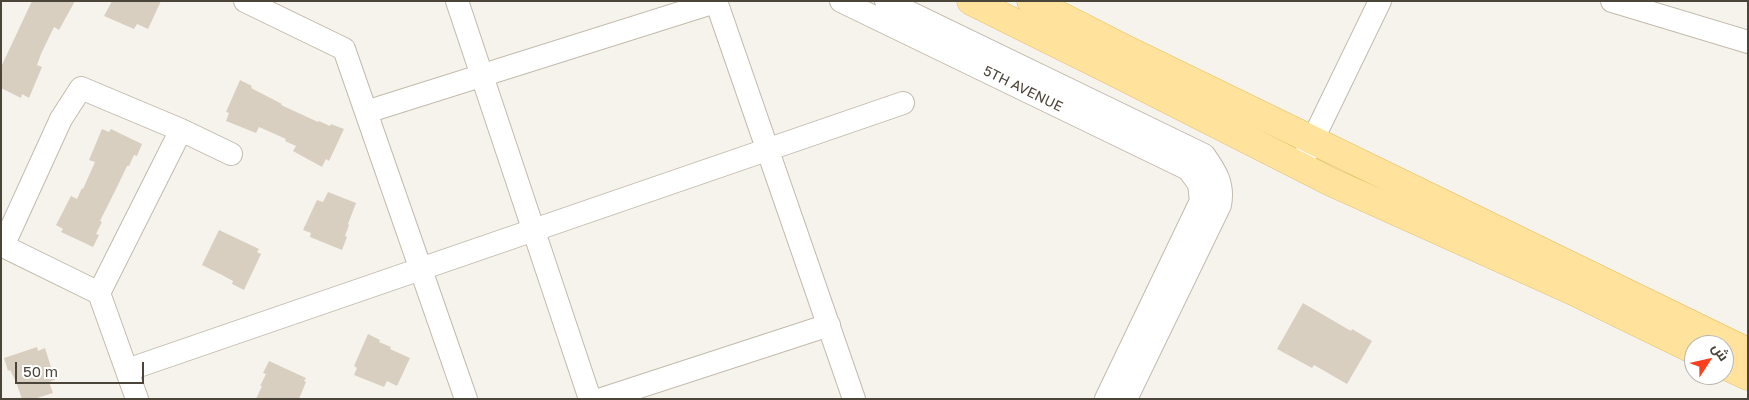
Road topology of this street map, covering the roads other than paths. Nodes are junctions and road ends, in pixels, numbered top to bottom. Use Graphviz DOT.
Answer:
graph roads {
  1 [pos="245,1"];
  2 [pos="457,1"];
  3 [pos="842,1"];
  4 [pos="886,1"];
  5 [pos="971,1"];
  6 [pos="1380,1"];
  7 [pos="1612,1"];
  8 [pos="715,2"];
  9 [pos="1043,5"];
  10 [pos="1748,42"];
  11 [pos="482,75"];
  12 [pos="903,103"];
  13 [pos="366,112"];
  14 [pos="181,130"];
  15 [pos="1312,140"];
  16 [pos="767,150"];
  17 [pos="231,154"];
  18 [pos="1300,166"];
  19 [pos="1210,183"];
  20 [pos="534,229"];
  21 [pos="420,268"];
  22 [pos="99,292"];
  23 [pos="829,325"];
  24 [pos="1684,345"];
  25 [pos="1748,352"];
  26 [pos="126,370"];
  27 [pos="1734,370"];
  28 [pos="1748,376"];
  29 [pos="137,399"];
  30 [pos="466,399"];
  31 [pos="590,399"];
  32 [pos="602,399"];
  33 [pos="854,399"];
  34 [pos="1106,399"];
  35 [pos="1126,399"];
  1 -- 13 [label="street"];
  2 -- 11 [label="street"];
  3 -- 19 [label="street, 5TH AVENUE"];
  4 -- 19 [label="street, 5TH AVENUE"];
  5 -- 18 [label="main road"];
  6 -- 15 [label="street"];
  7 -- 10 [label="street"];
  8 -- 11 [label="street"];
  8 -- 16 [label="street"];
  9 -- 15 [label="main road"];
  11 -- 13 [label="street"];
  11 -- 20 [label="street"];
  12 -- 16 [label="street"];
  13 -- 21 [label="street"];
  14 -- 17 [label="street"];
  14 -- 22 [label="street"];
  14 -- 22 [label="street"];
  15 -- 18 [label="street"];
  15 -- 25 [label="main road"];
  16 -- 20 [label="street"];
  16 -- 23 [label="street"];
  18 -- 24 [label="main road"];
  19 -- 34 [label="street"];
  19 -- 35 [label="street"];
  20 -- 21 [label="street"];
  20 -- 31 [label="street"];
  21 -- 26 [label="street"];
  21 -- 30 [label="street"];
  22 -- 26 [label="street"];
  23 -- 32 [label="street"];
  23 -- 33 [label="street"];
  26 -- 29 [label="street"];
  27 -- 28 [label="main road"];
}
